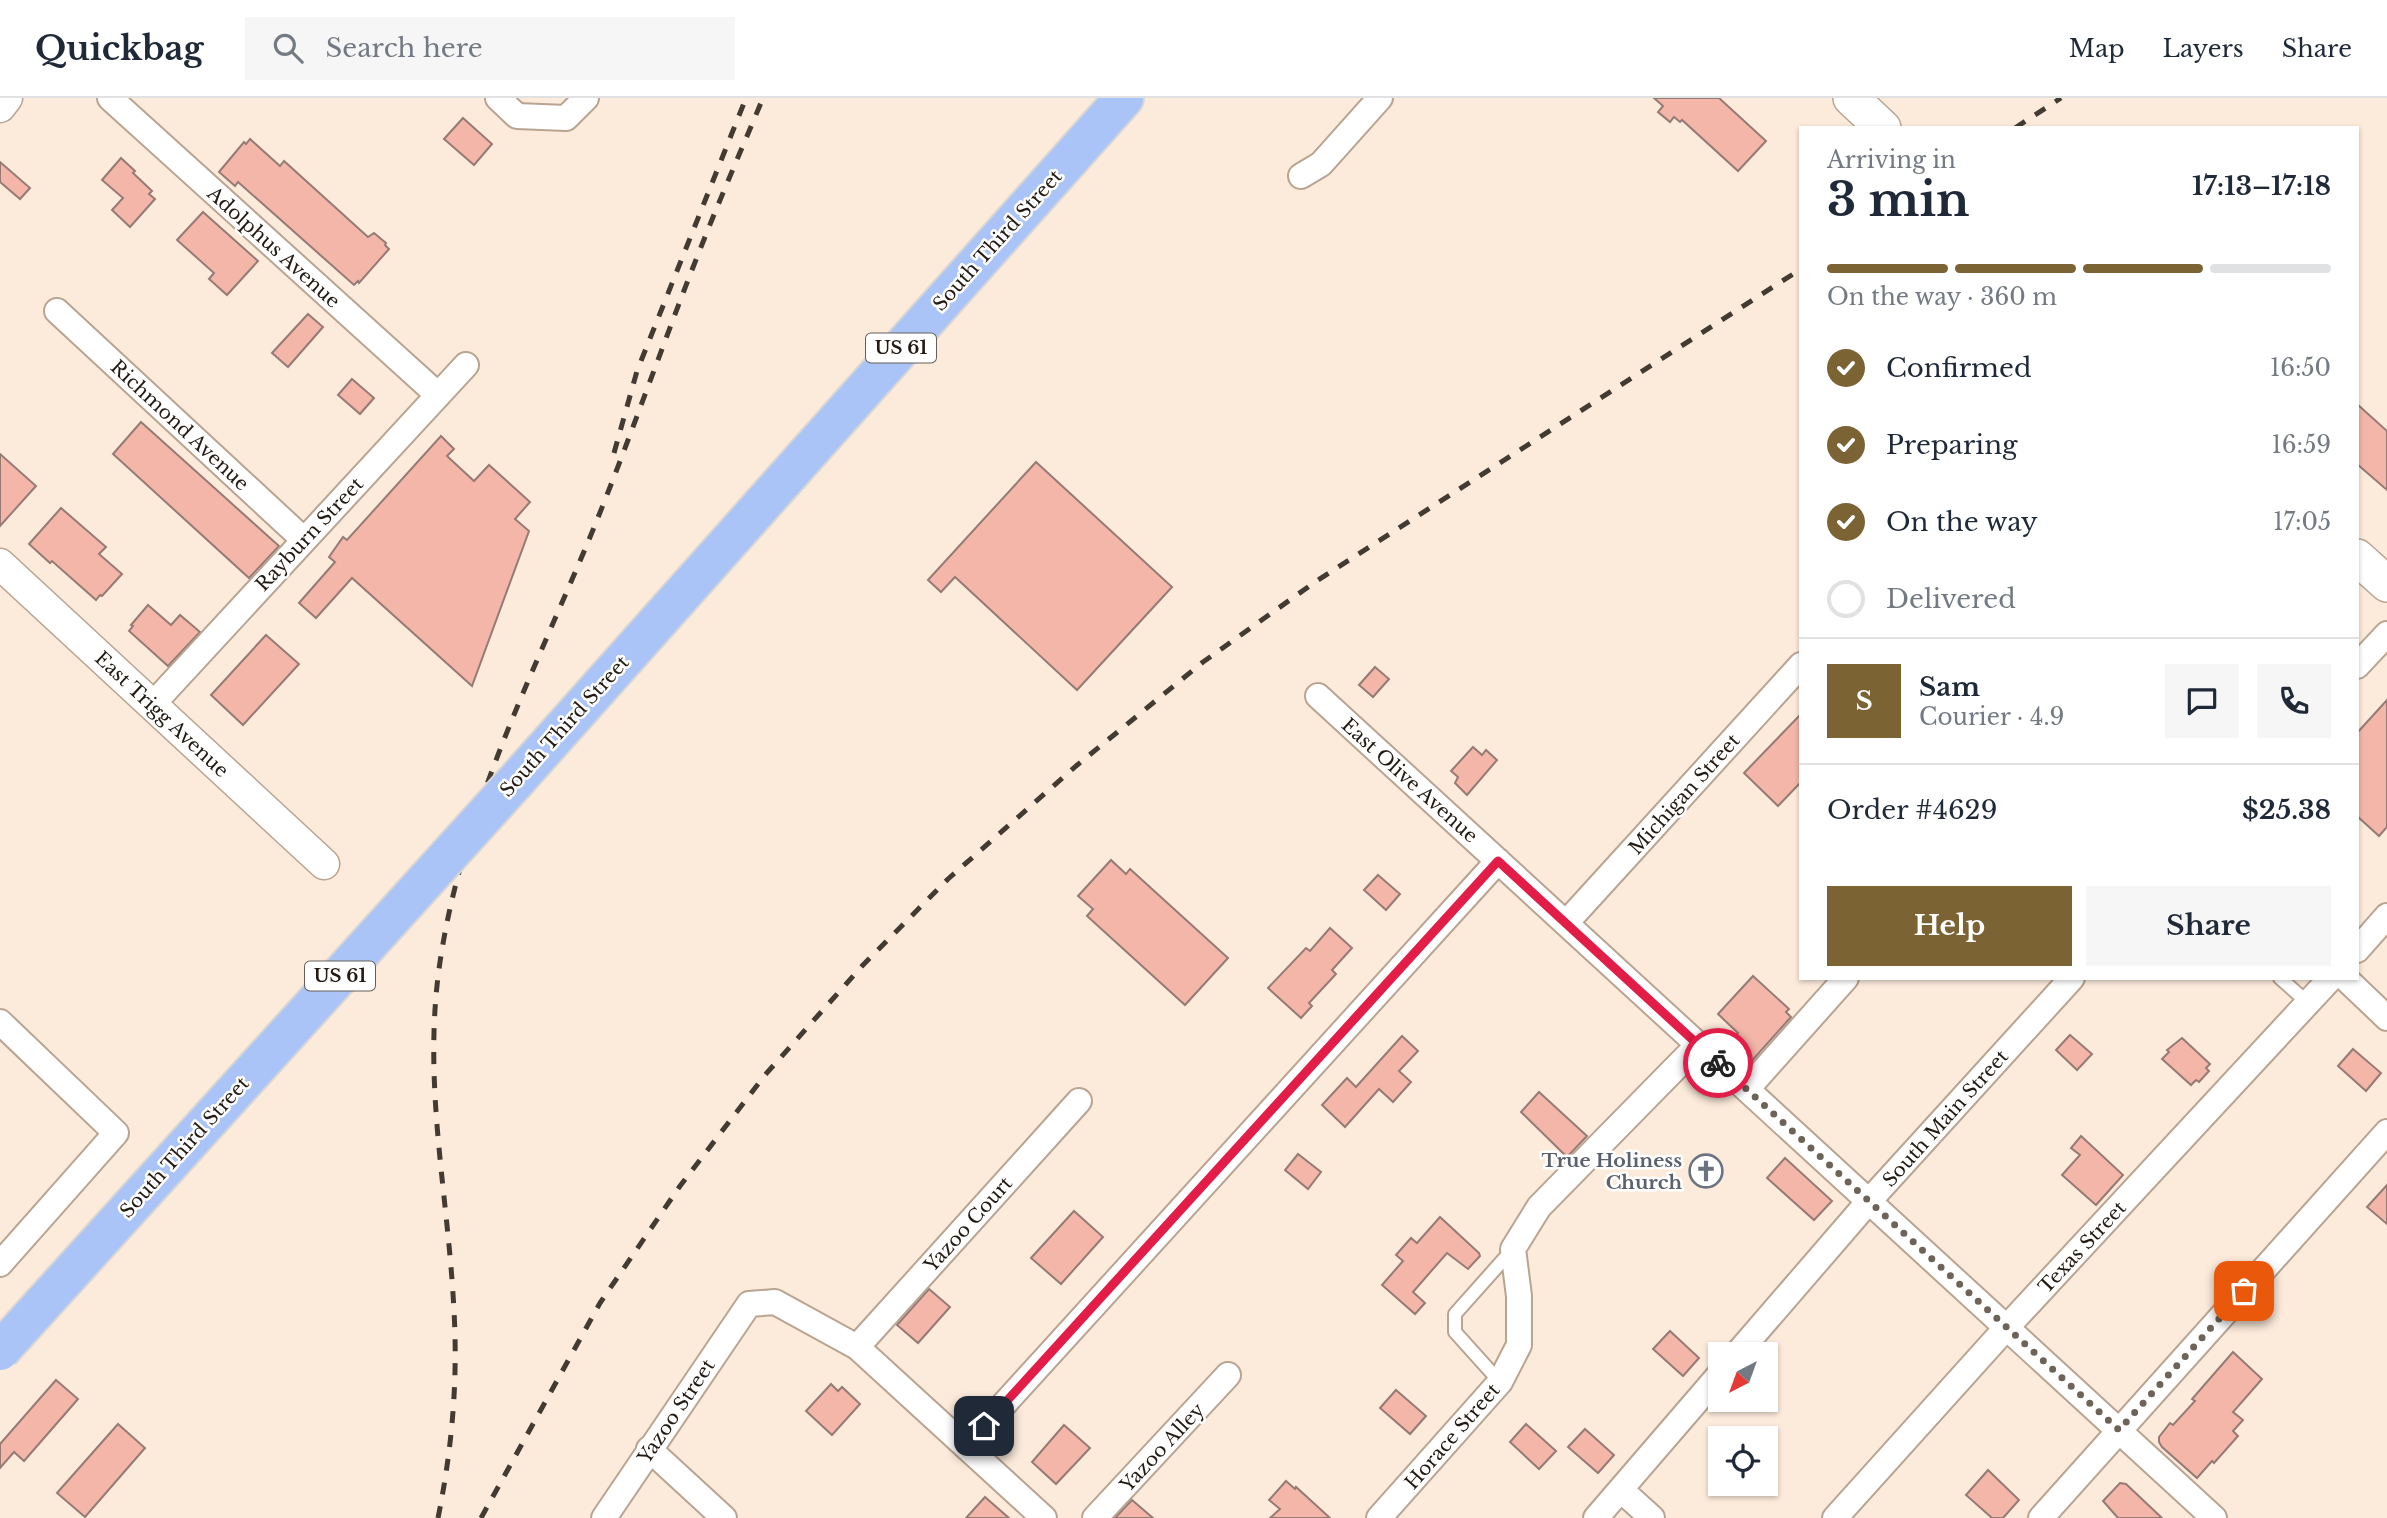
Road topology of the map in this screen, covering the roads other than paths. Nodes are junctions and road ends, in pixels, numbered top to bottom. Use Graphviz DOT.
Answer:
graph roads {
  1 [pos="7,98"];
  2 [pos="110,98"];
  3 [pos="498,98"];
  4 [pos="586,98"];
  5 [pos="1124,98"];
  6 [pos="1380,98"];
  7 [pos="1851,98"];
  8 [pos="0,107"];
  9 [pos="1881,126"];
  10 [pos="1301,176"];
  11 [pos="57,311"];
  12 [pos="466,365"];
  13 [pos="438,395"];
  14 [pos="304,540"];
  15 [pos="2359,559"];
  16 [pos="0,564"];
  17 [pos="2387,584"];
  18 [pos="2387,634"];
  19 [pos="2359,664"];
  20 [pos="1799,667"];
  21 [pos="1318,696"];
  22 [pos="153,705"];
  23 [pos="1498,861"];
  24 [pos="324,864"];
  25 [pos="2387,916"];
  26 [pos="1566,923"];
  27 [pos="2359,948"];
  28 [pos="1844,980"];
  29 [pos="2070,980"];
  30 [pos="2282,980"];
  31 [pos="2329,980"];
  32 [pos="2347,980"];
  33 [pos="2308,1003"];
  34 [pos="2387,1018"];
  35 [pos="0,1023"];
  36 [pos="1698,1045"];
  37 [pos="1747,1089"];
  38 [pos="1079,1101"];
  39 [pos="2387,1132"];
  40 [pos="1870,1200"];
  41 [pos="1513,1249"];
  42 [pos="0,1264"];
  43 [pos="2007,1327"];
  44 [pos="1747,1342"];
  45 [pos="857,1347"];
  46 [pos="0,1351"];
  47 [pos="1228,1375"];
  48 [pos="1500,1382"];
  49 [pos="1708,1388"];
  50 [pos="2119,1430"];
  51 [pos="966,1446"];
  52 [pos="649,1449"];
  53 [pos="1621,1490"];
  54 [pos="604,1518"];
  55 [pos="724,1518"];
  56 [pos="1044,1518"];
  57 [pos="1095,1518"];
  58 [pos="1380,1518"];
  59 [pos="1595,1518"];
  60 [pos="1652,1518"];
  61 [pos="1835,1518"];
  62 [pos="2041,1518"];
  63 [pos="2214,1518"];
  1 -- 8 [label="street"];
  2 -- 13 [label="street, Adolphus Avenue"];
  3 -- 4 [label="street"];
  5 -- 46 [label="main road, South Third Street / US 61, bridge"];
  6 -- 10 [label="street"];
  7 -- 9 [label="main road"];
  11 -- 14 [label="street, Richmond Avenue"];
  12 -- 13 [label="street, Rayburn Street"];
  13 -- 14 [label="street, Rayburn Street"];
  14 -- 22 [label="street, Rayburn Street"];
  15 -- 17 [label="main road"];
  16 -- 22 [label="street, East Trigg Avenue"];
  18 -- 19 [label="street"];
  20 -- 26 [label="street, Michigan Street"];
  21 -- 23 [label="street, East Olive Avenue"];
  22 -- 24 [label="street, East Trigg Avenue"];
  23 -- 26 [label="street, East Olive Avenue"];
  23 -- 51 [label="street"];
  25 -- 27 [label="street"];
  26 -- 36 [label="street, East Olive Avenue"];
  28 -- 37 [label="street"];
  29 -- 40 [label="street, South Main Street"];
  30 -- 33 [label="lane"];
  31 -- 33 [label="street, Texas Street"];
  32 -- 34 [label="street"];
  33 -- 43 [label="street, Texas Street"];
  35 -- 42 [label="street"];
  36 -- 37 [label="street, East Olive Avenue"];
  36 -- 41 [label="street"];
  37 -- 40 [label="street, East Olive Avenue"];
  38 -- 45 [label="street, Yazoo Court"];
  39 -- 50 [label="street"];
  40 -- 43 [label="street, East Olive Avenue"];
  40 -- 44 [label="street, South Main Street"];
  41 -- 48 [label="street, Horace Street"];
  41 -- 48 [label="lane"];
  43 -- 50 [label="street, East Olive Avenue"];
  43 -- 61 [label="street, Texas Street"];
  45 -- 51 [label="street"];
  45 -- 52 [label="street, Yazoo Street"];
  47 -- 57 [label="street, Yazoo Alley"];
  48 -- 58 [label="street, Horace Street"];
  49 -- 53 [label="street"];
  50 -- 62 [label="street"];
  50 -- 63 [label="street, East Olive Avenue"];
  51 -- 56 [label="street"];
  52 -- 54 [label="street, Yazoo Street"];
  52 -- 55 [label="street"];
  53 -- 59 [label="street"];
  53 -- 60 [label="street"];
}
